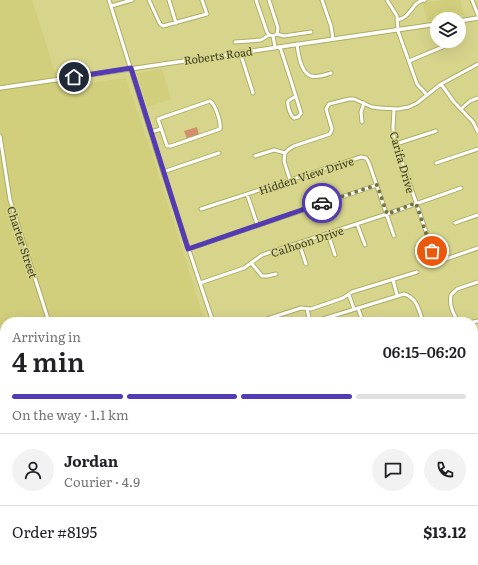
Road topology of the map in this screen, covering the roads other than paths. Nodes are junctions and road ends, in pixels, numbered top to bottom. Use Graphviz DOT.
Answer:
graph roads {
  1 [pos="109,0"];
  2 [pos="132,0"];
  3 [pos="150,0"];
  4 [pos="169,0"];
  5 [pos="202,0"];
  6 [pos="256,0"];
  7 [pos="269,0"];
  8 [pos="322,0"];
  9 [pos="387,0"];
  10 [pos="423,0"];
  11 [pos="472,0"];
  12 [pos="111,6"];
  13 [pos="478,16"];
  14 [pos="466,19"];
  15 [pos="396,20"];
  16 [pos="176,22"];
  17 [pos="430,25"];
  18 [pos="398,31"];
  19 [pos="311,32"];
  20 [pos="277,34"];
  21 [pos="269,35"];
  22 [pos="273,36"];
  23 [pos="333,39"];
  24 [pos="235,42"];
  25 [pos="297,44"];
  26 [pos="275,47"];
  27 [pos="280,47"];
  28 [pos="440,48"];
  29 [pos="240,52"];
  30 [pos="409,61"];
  31 [pos="478,64"];
  32 [pos="131,68"];
  33 [pos="331,73"];
  34 [pos="441,84"];
  35 [pos="0,88"];
  36 [pos="253,93"];
  37 [pos="296,96"];
  38 [pos="427,96"];
  39 [pos="478,98"];
  40 [pos="364,103"];
  41 [pos="394,109"];
  42 [pos="461,109"];
  43 [pos="362,122"];
  44 [pos="161,129"];
  45 [pos="436,130"];
  46 [pos="151,132"];
  47 [pos="478,132"];
  48 [pos="0,136"];
  49 [pos="396,144"];
  50 [pos="1,145"];
  51 [pos="478,149"];
  52 [pos="219,153"];
  53 [pos="285,153"];
  54 [pos="254,156"];
  55 [pos="436,163"];
  56 [pos="163,172"];
  57 [pos="290,180"];
  58 [pos="377,185"];
  59 [pos="461,188"];
  60 [pos="247,194"];
  61 [pos="416,203"];
  62 [pos="201,209"];
  63 [pos="387,214"];
  64 [pos="478,215"];
  65 [pos="455,223"];
  66 [pos="257,224"];
  67 [pos="357,224"];
  68 [pos="328,234"];
  69 [pos="394,236"];
  70 [pos="298,243"];
  71 [pos="365,245"];
  72 [pos="478,248"];
  73 [pos="188,249"];
  74 [pos="335,255"];
  75 [pos="252,264"];
  76 [pos="306,264"];
  77 [pos="417,272"];
  78 [pos="276,274"];
  79 [pos="393,280"];
  80 [pos="200,282"];
  81 [pos="478,282"];
  82 [pos="349,295"];
  83 [pos="397,295"];
  84 [pos="356,308"];
  85 [pos="306,309"];
  86 [pos="47,317"];
  87 [pos="211,317"];
  88 [pos="273,317"];
  89 [pos="308,317"];
  90 [pos="329,317"];
  91 [pos="360,317"];
  92 [pos="420,317"];
  93 [pos="456,317"];
  1 -- 12 [label="street"];
  2 -- 12 [label="street"];
  3 -- 16 [label="street"];
  4 -- 16 [label="street"];
  5 -- 16 [label="street"];
  6 -- 21 [label="street"];
  7 -- 20 [label="street"];
  8 -- 23 [label="street"];
  9 -- 15 [label="street"];
  10 -- 15 [label="street"];
  11 -- 13 [label="street"];
  12 -- 32 [label="street"];
  13 -- 14 [label="main road"];
  15 -- 18 [label="street"];
  17 -- 18 [label="main road, Roberts Road"];
  18 -- 23 [label="main road, Roberts Road"];
  18 -- 30 [label="street"];
  19 -- 20 [label="street"];
  20 -- 22 [label="street"];
  21 -- 22 [label="street"];
  21 -- 24 [label="street"];
  22 -- 26 [label="street"];
  23 -- 25 [label="main road, Roberts Road"];
  25 -- 27 [label="main road, Roberts Road"];
  25 -- 33 [label="street"];
  26 -- 27 [label="main road, Roberts Road"];
  26 -- 29 [label="main road, Roberts Road"];
  27 -- 37 [label="street"];
  28 -- 30 [label="street"];
  29 -- 32 [label="main road, Roberts Road"];
  29 -- 36 [label="street"];
  30 -- 38 [label="street"];
  31 -- 34 [label="street"];
  32 -- 35 [label="main road, Roberts Road"];
  32 -- 46 [label="street"];
  34 -- 38 [label="street"];
  34 -- 42 [label="street"];
  37 -- 37 [label="street"];
  38 -- 41 [label="street"];
  39 -- 42 [label="street"];
  40 -- 41 [label="street"];
  40 -- 43 [label="street"];
  40 -- 53 [label="street"];
  41 -- 49 [label="street, Carifa Drive"];
  42 -- 47 [label="street"];
  44 -- 44 [label="street"];
  44 -- 46 [label="street"];
  45 -- 49 [label="street"];
  46 -- 56 [label="street"];
  48 -- 50 [label="street, Charter Street"];
  49 -- 61 [label="street, Carifa Drive"];
  50 -- 86 [label="street, Charter Street"];
  51 -- 55 [label="street"];
  52 -- 56 [label="street"];
  53 -- 54 [label="street"];
  53 -- 57 [label="street"];
  56 -- 73 [label="street"];
  57 -- 58 [label="street, Hidden View Drive"];
  57 -- 60 [label="street, Hidden View Drive"];
  58 -- 63 [label="street"];
  58 -- 66 [label="street"];
  59 -- 61 [label="street, Calhoon Drive"];
  60 -- 62 [label="street, Hidden View Drive"];
  60 -- 66 [label="street"];
  61 -- 63 [label="street, Calhoon Drive"];
  61 -- 72 [label="street, Carifa Drive"];
  63 -- 67 [label="street, Calhoon Drive"];
  63 -- 69 [label="street"];
  64 -- 65 [label="street"];
  66 -- 73 [label="street"];
  67 -- 68 [label="street, Calhoon Drive"];
  67 -- 71 [label="street"];
  68 -- 70 [label="street, Calhoon Drive"];
  68 -- 74 [label="street"];
  70 -- 75 [label="street, Calhoon Drive"];
  70 -- 76 [label="street"];
  73 -- 80 [label="street"];
  75 -- 78 [label="street"];
  75 -- 80 [label="street, Calhoon Drive"];
  77 -- 79 [label="street"];
  79 -- 82 [label="street"];
  79 -- 83 [label="street"];
  80 -- 87 [label="street"];
  81 -- 93 [label="street"];
  82 -- 84 [label="street"];
  82 -- 85 [label="street"];
  83 -- 84 [label="street"];
  83 -- 92 [label="street"];
  84 -- 90 [label="street"];
  84 -- 91 [label="street"];
  85 -- 88 [label="street"];
  85 -- 89 [label="street"];
}
